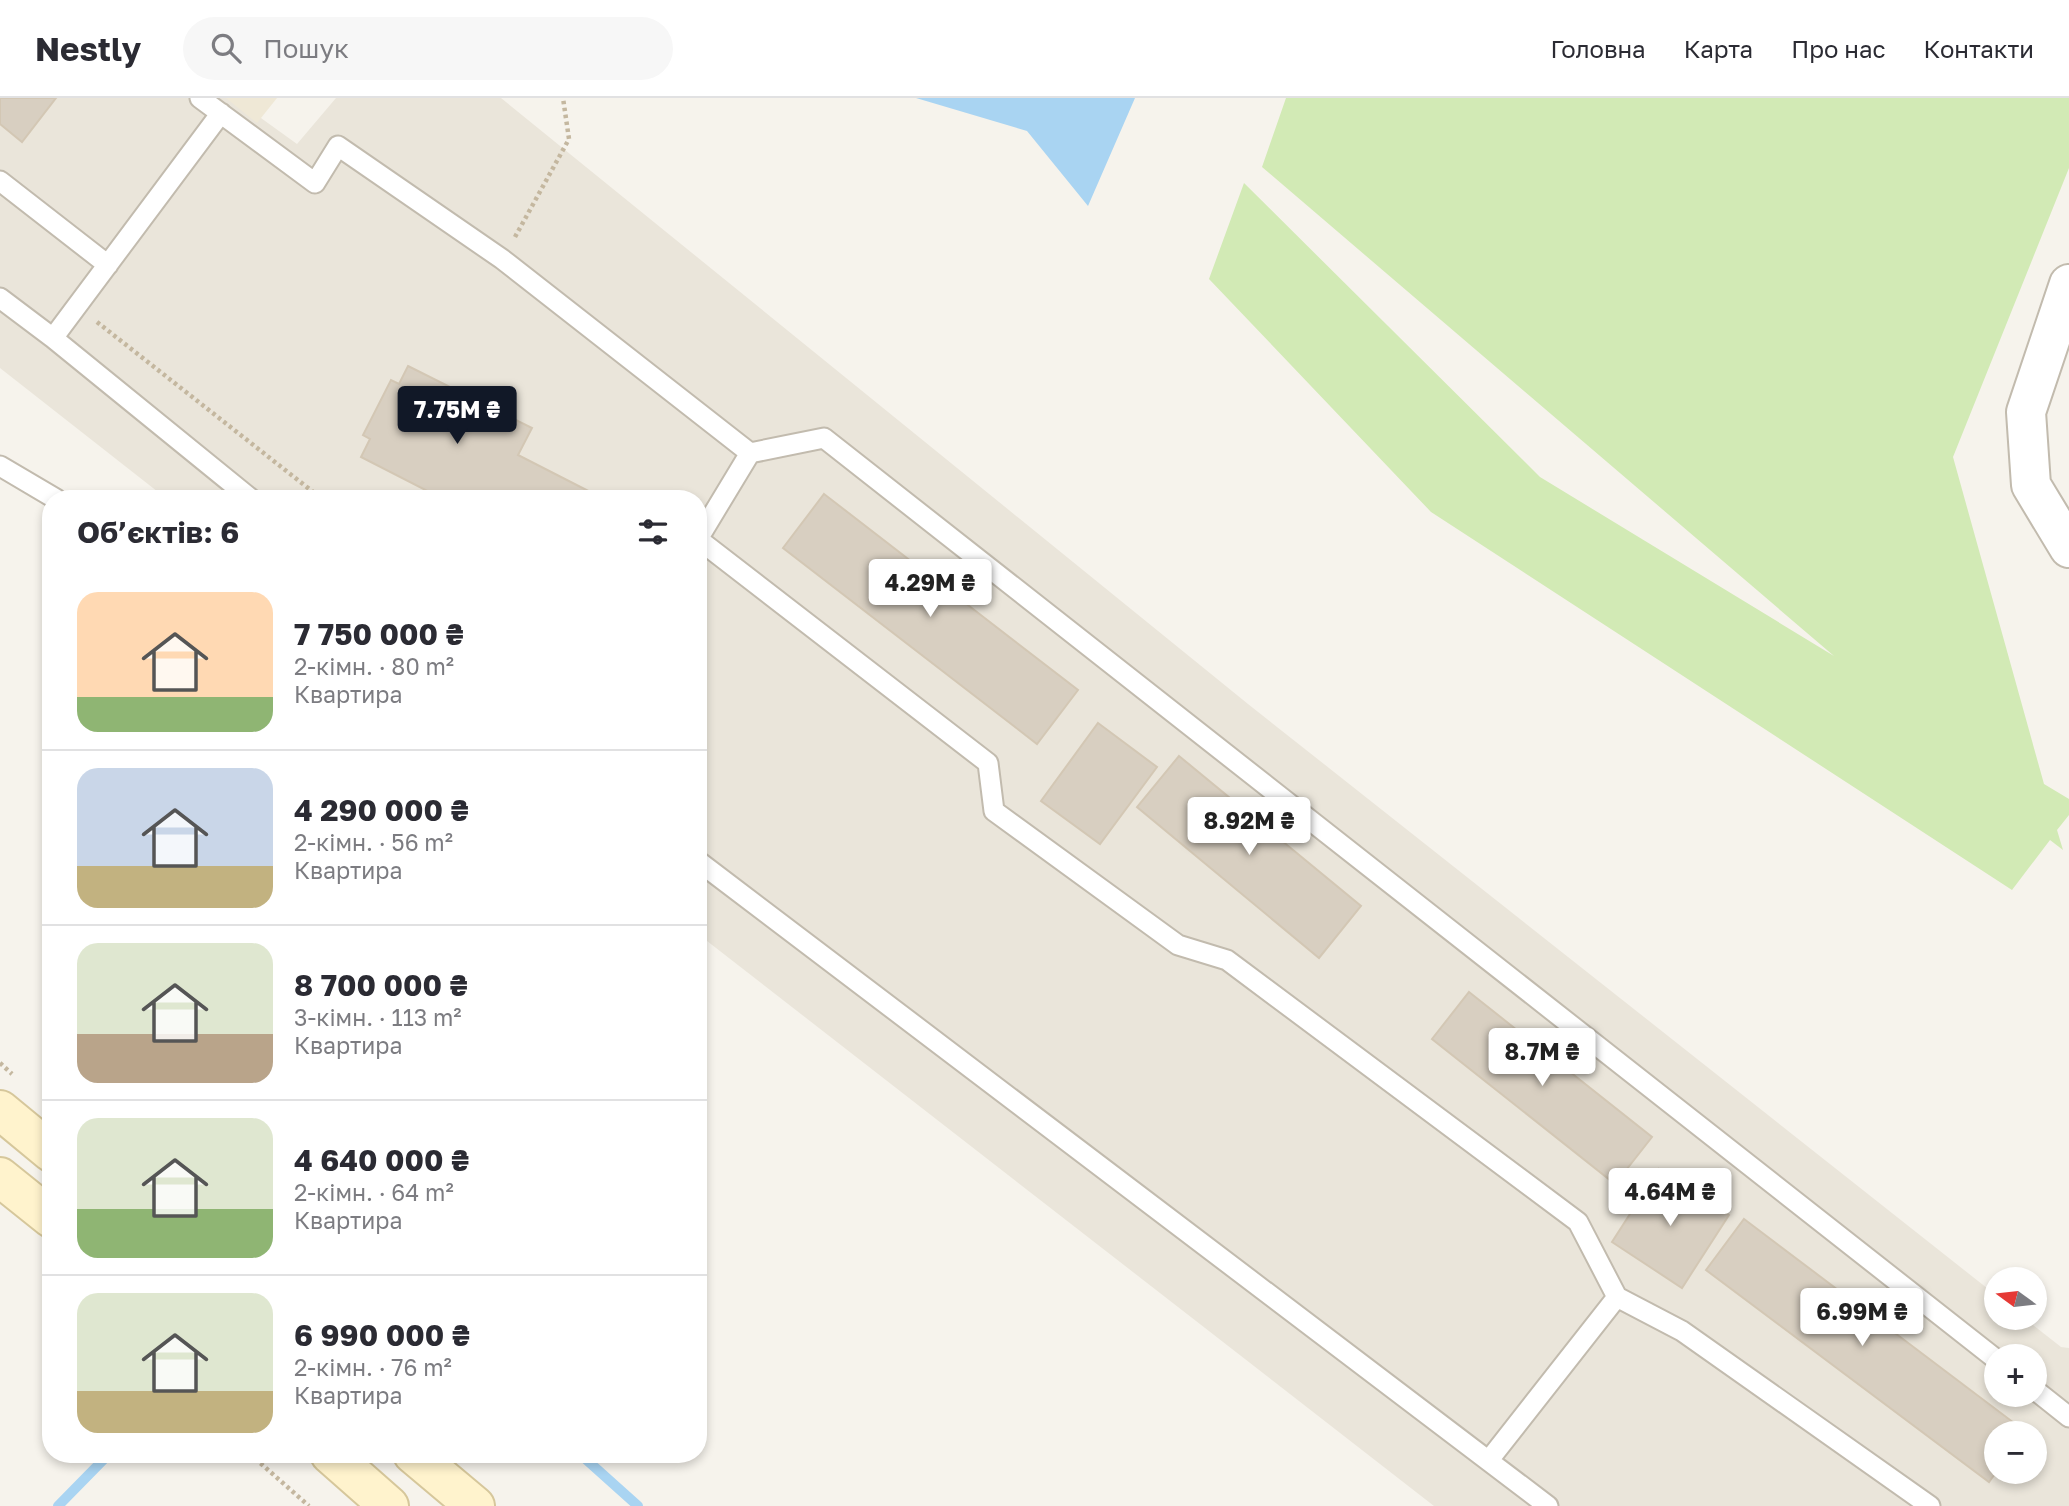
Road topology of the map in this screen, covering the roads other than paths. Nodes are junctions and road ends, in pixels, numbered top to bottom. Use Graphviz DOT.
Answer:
graph roads {
  1 [pos="200,98"];
  2 [pos="221,113"];
  3 [pos="0,181"];
  4 [pos="108,265"];
  5 [pos="2069,284"];
  6 [pos="0,298"];
  7 [pos="53,338"];
  8 [pos="750,453"];
  9 [pos="0,466"];
  10 [pos="240,490"];
  11 [pos="42,491"];
  12 [pos="707,524"];
  13 [pos="707,546"];
  14 [pos="2069,548"];
  15 [pos="707,867"];
  16 [pos="0,1110"];
  17 [pos="42,1145"];
  18 [pos="0,1177"];
  19 [pos="42,1211"];
  20 [pos="1617,1297"];
  21 [pos="1984,1350"];
  22 [pos="2047,1400"];
  23 [pos="2069,1417"];
  24 [pos="1489,1460"];
  25 [pos="340,1463"];
  26 [pos="424,1463"];
  27 [pos="388,1506"];
  28 [pos="475,1506"];
  29 [pos="1548,1506"];
  30 [pos="1930,1506"];
  1 -- 2 [label="lane"];
  2 -- 4 [label="lane"];
  2 -- 8 [label="lane"];
  3 -- 4 [label="lane"];
  4 -- 7 [label="lane"];
  5 -- 14 [label="street"];
  6 -- 7 [label="lane"];
  7 -- 10 [label="lane"];
  8 -- 12 [label="lane"];
  8 -- 21 [label="lane"];
  9 -- 11 [label="lane"];
  13 -- 20 [label="lane"];
  15 -- 24 [label="lane"];
  16 -- 17 [label="main road"];
  18 -- 19 [label="main road"];
  20 -- 24 [label="lane"];
  20 -- 30 [label="lane"];
  22 -- 23 [label="lane"];
  24 -- 29 [label="lane"];
  25 -- 27 [label="main road"];
  26 -- 28 [label="main road"];
}
